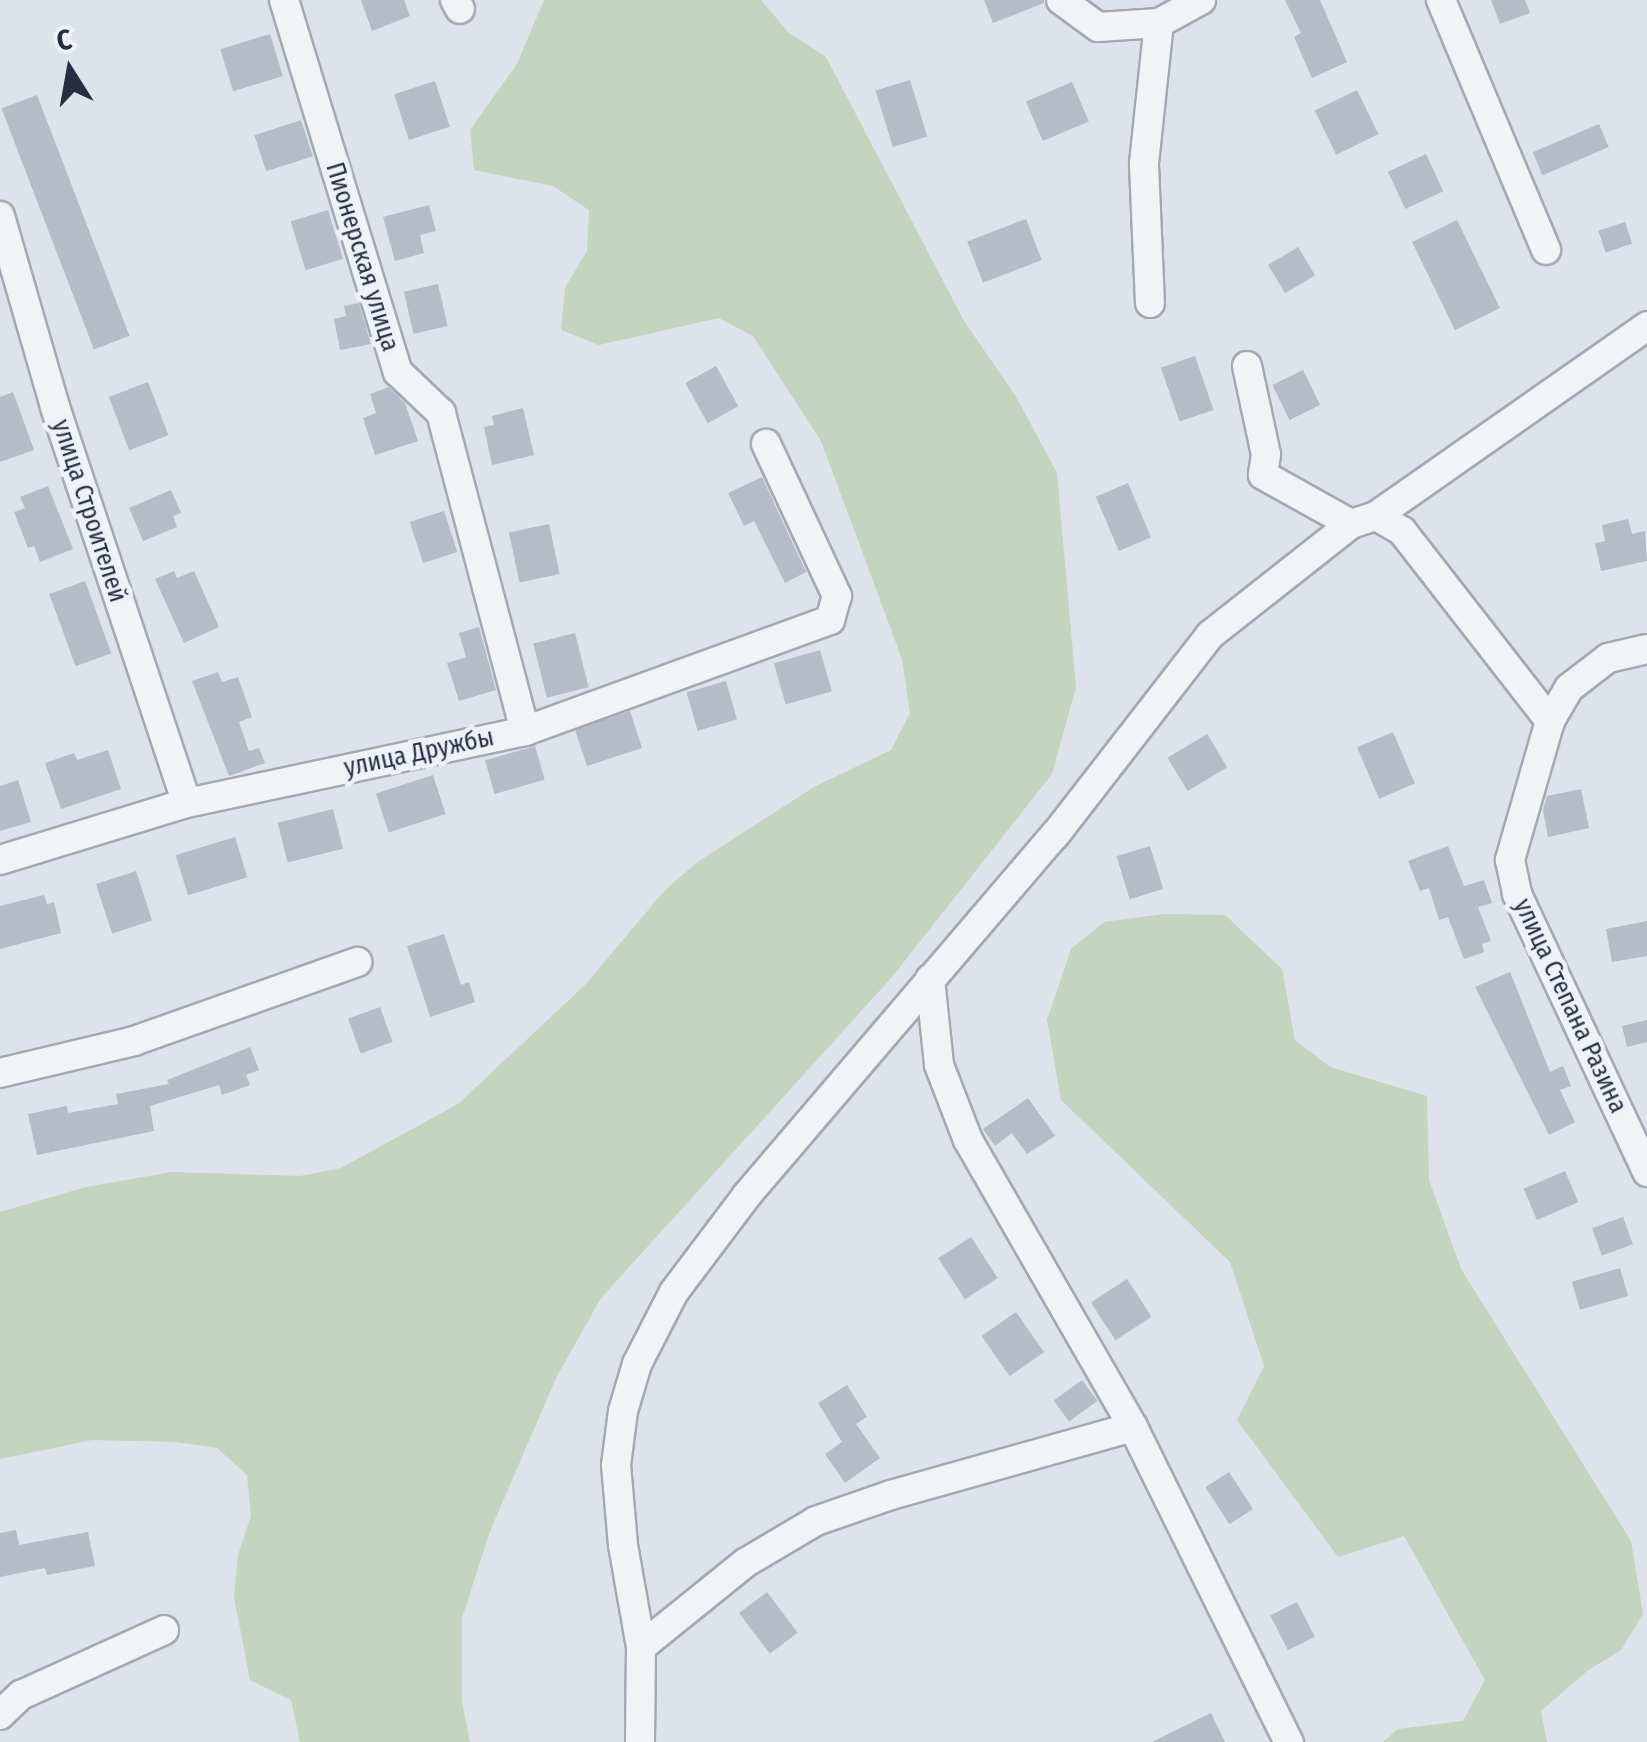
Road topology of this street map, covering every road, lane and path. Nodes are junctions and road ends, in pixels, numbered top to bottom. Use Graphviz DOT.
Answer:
graph roads {
  1 [pos="284,0"];
  2 [pos="1061,0"];
  3 [pos="1200,0"];
  4 [pos="1441,0"];
  5 [pos="1158,23"];
  6 [pos="0,216"];
  7 [pos="1546,250"];
  8 [pos="1150,303"];
  9 [pos="1647,326"];
  10 [pos="1248,366"];
  11 [pos="766,444"];
  12 [pos="1364,520"];
  13 [pos="1647,650"];
  14 [pos="1550,722"];
  15 [pos="524,730"];
  16 [pos="187,803"];
  17 [pos="0,860"];
  18 [pos="357,962"];
  19 [pos="930,979"];
  20 [pos="0,1073"];
  21 [pos="1647,1172"];
  22 [pos="1133,1428"];
  23 [pos="164,1630"];
  24 [pos="641,1647"];
  25 [pos="0,1716"];
  26 [pos="640,1742"];
  27 [pos="1289,1742"];
  1 -- 15 [label="street, Пионерская улица"];
  2 -- 5 [label="street"];
  3 -- 5 [label="street"];
  4 -- 7 [label="street"];
  5 -- 8 [label="street"];
  6 -- 16 [label="street, улица Строителей"];
  9 -- 12 [label="street"];
  10 -- 12 [label="street"];
  11 -- 15 [label="street, улица Дружбы"];
  12 -- 14 [label="street"];
  12 -- 19 [label="street"];
  13 -- 14 [label="street, улица Степана Разина"];
  14 -- 21 [label="street, улица Степана Разина"];
  15 -- 16 [label="street, улица Дружбы"];
  16 -- 17 [label="street, улица Дружбы"];
  18 -- 20 [label="street"];
  19 -- 22 [label="street"];
  19 -- 24 [label="street"];
  22 -- 24 [label="street"];
  22 -- 27 [label="street"];
  23 -- 25 [label="street"];
  24 -- 26 [label="street"];
}
